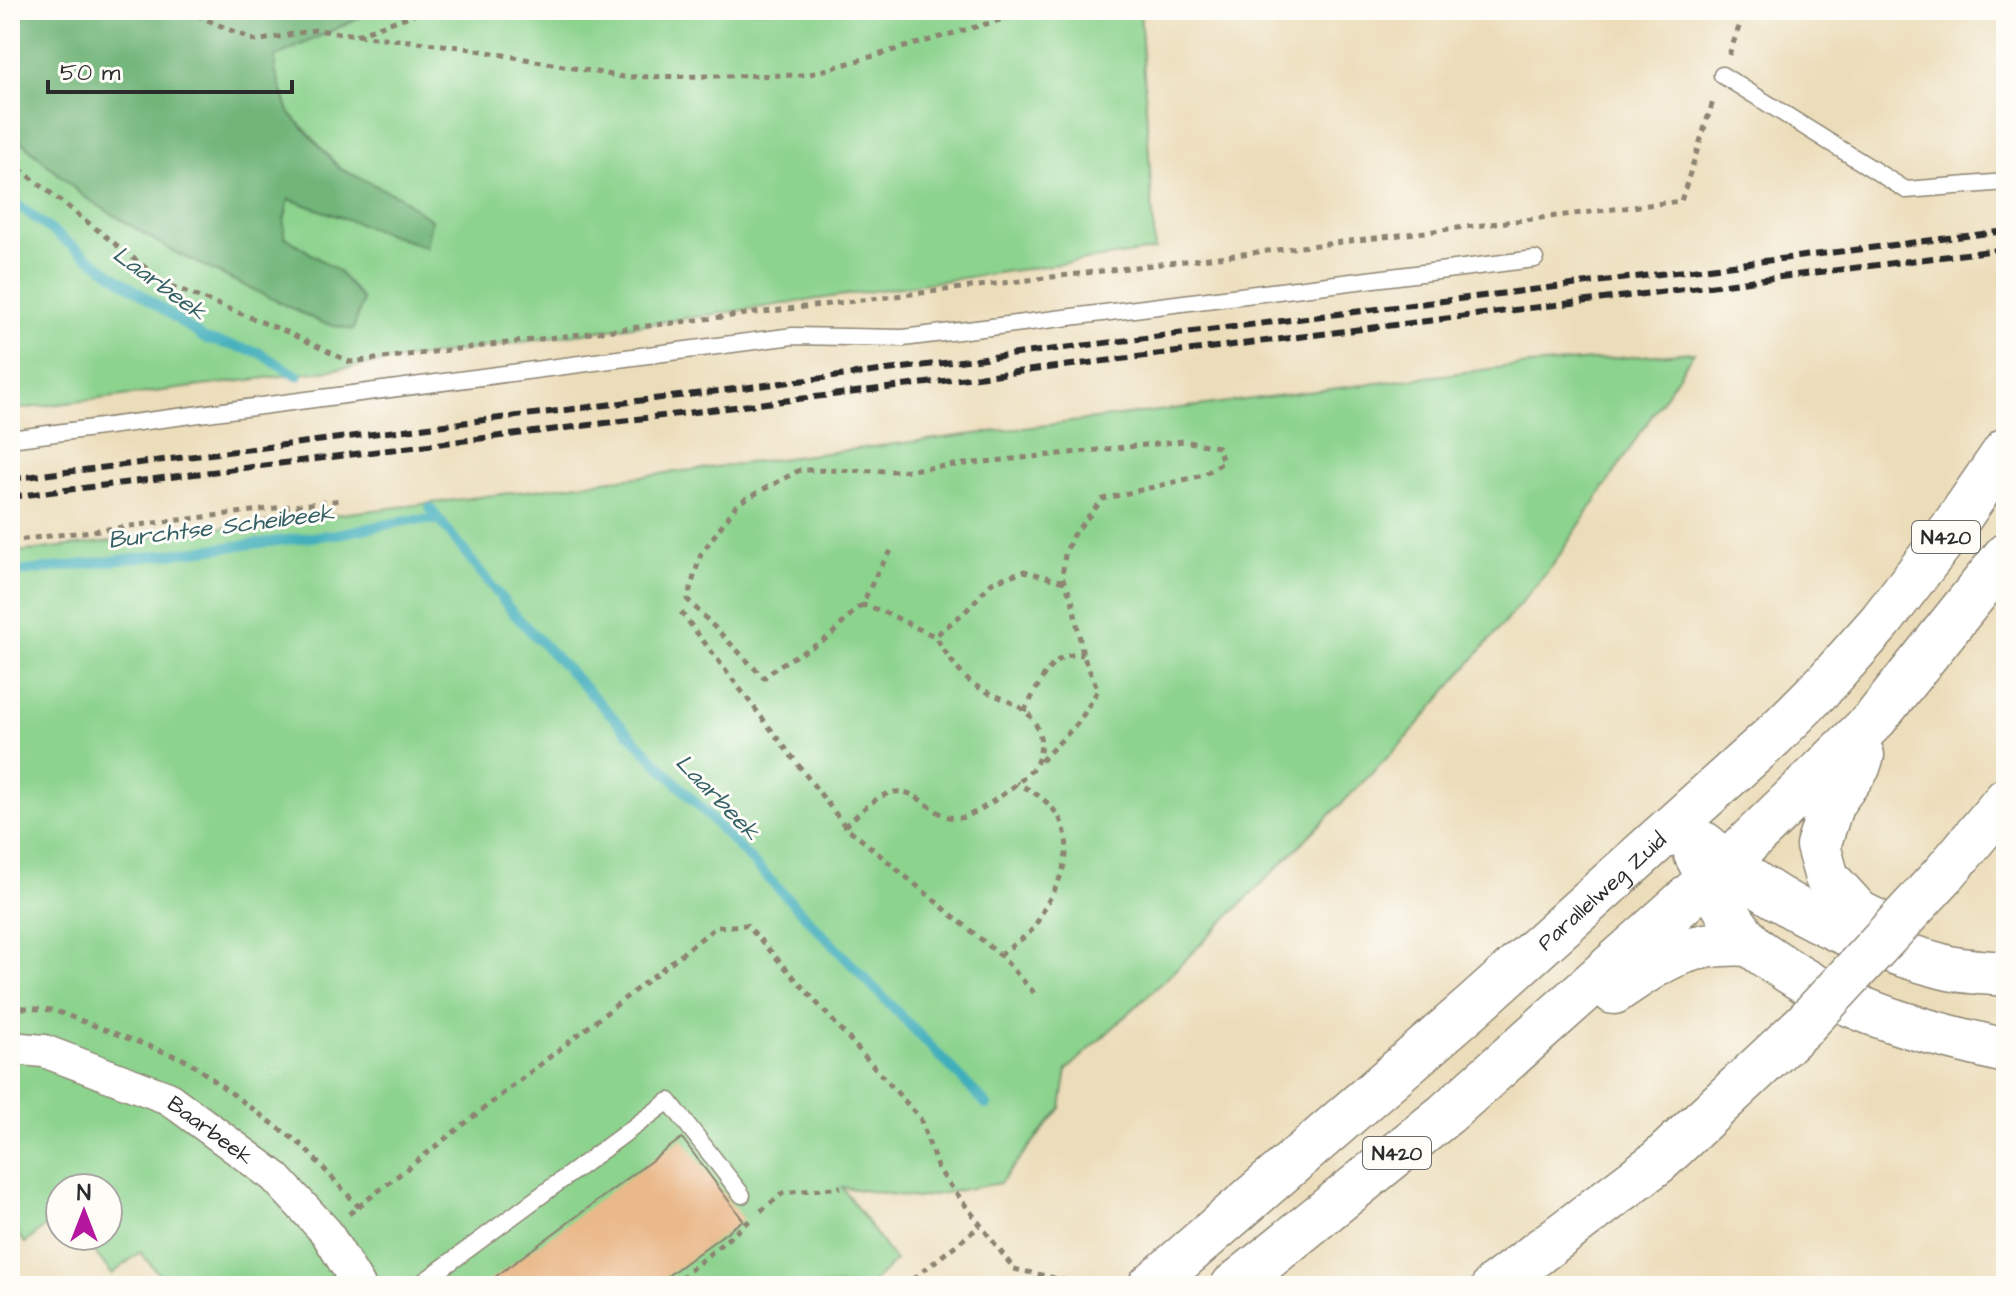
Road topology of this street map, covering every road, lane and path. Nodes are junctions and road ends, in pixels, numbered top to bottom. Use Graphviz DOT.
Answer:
graph roads {
  1 [pos="48,10"];
  2 [pos="137,10"];
  3 [pos="426,10"];
  4 [pos="1035,10"];
  5 [pos="10,12"];
  6 [pos="355,35"];
  7 [pos="1722,75"];
  8 [pos="1706,118"];
  9 [pos="10,161"];
  10 [pos="2006,182"];
  11 [pos="1535,259"];
  12 [pos="10,439"];
  13 [pos="2006,450"];
  14 [pos="341,500"];
  15 [pos="10,541"];
  16 [pos="891,551"];
  17 [pos="2006,555"];
  18 [pos="1065,583"];
  19 [pos="862,605"];
  20 [pos="681,612"];
  21 [pos="1881,621"];
  22 [pos="935,636"];
  23 [pos="1083,655"];
  24 [pos="1024,711"];
  25 [pos="1875,719"];
  26 [pos="1037,765"];
  27 [pos="1016,783"];
  28 [pos="2006,800"];
  29 [pos="1679,821"];
  30 [pos="845,826"];
  31 [pos="1716,864"];
  32 [pos="1751,944"];
  33 [pos="1000,955"];
  34 [pos="1947,968"];
  35 [pos="2006,974"];
  36 [pos="1038,997"];
  37 [pos="1556,1016"];
  38 [pos="10,1048"];
  39 [pos="2006,1051"];
  40 [pos="841,1187"];
  41 [pos="742,1195"];
  42 [pos="359,1207"];
  43 [pos="980,1226"];
  44 [pos="359,1286"];
  45 [pos="418,1286"];
  46 [pos="671,1286"];
  47 [pos="904,1286"];
  48 [pos="1091,1286"];
  49 [pos="1150,1286"];
  50 [pos="1233,1286"];
  51 [pos="1494,1286"];
  1 -- 5 [label="path"];
  2 -- 6 [label="path"];
  3 -- 6 [label="path"];
  4 -- 6 [label="path"];
  7 -- 10 [label="lane"];
  8 -- 9 [label="path"];
  11 -- 12 [label="lane"];
  13 -- 21 [label="highway, Parallelweg Zuid / N420"];
  14 -- 15 [label="path"];
  16 -- 19 [label="path"];
  17 -- 25 [label="highway, N420"];
  18 -- 19 [label="path"];
  18 -- 22 [label="path"];
  18 -- 23 [label="path"];
  19 -- 22 [label="path"];
  20 -- 30 [label="path"];
  21 -- 29 [label="highway, Parallelweg Zuid / N420"];
  21 -- 31 [label="highway"];
  22 -- 24 [label="path"];
  23 -- 24 [label="path"];
  23 -- 26 [label="path"];
  24 -- 26 [label="path"];
  25 -- 31 [label="highway, N420"];
  25 -- 34 [label="highway"];
  26 -- 27 [label="path"];
  27 -- 30 [label="path"];
  27 -- 33 [label="path"];
  28 -- 51 [label="highway, bridge"];
  29 -- 31 [label="highway"];
  29 -- 49 [label="highway, Parallelweg Zuid / N420"];
  30 -- 33 [label="path"];
  31 -- 32 [label="highway"];
  31 -- 34 [label="highway"];
  31 -- 37 [label="highway, N420"];
  32 -- 37 [label="highway"];
  32 -- 39 [label="highway"];
  33 -- 36 [label="path"];
  34 -- 35 [label="highway"];
  37 -- 50 [label="highway, N420"];
  38 -- 44 [label="street, Baarbeek"];
  40 -- 46 [label="path"];
  41 -- 45 [label="lane"];
  42 -- 43 [label="path"];
  43 -- 47 [label="path"];
  43 -- 48 [label="path"];
}
